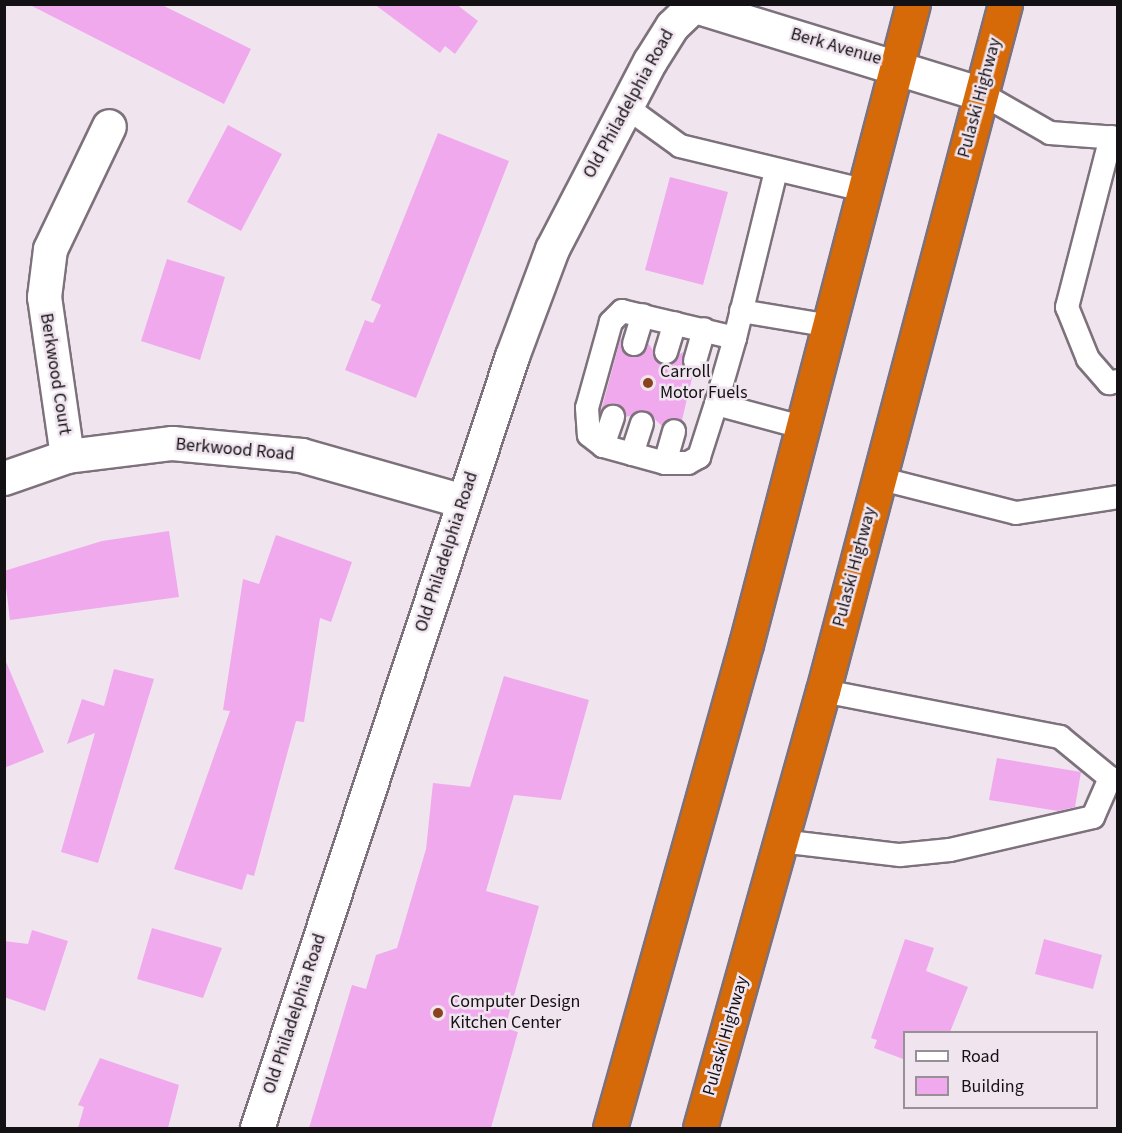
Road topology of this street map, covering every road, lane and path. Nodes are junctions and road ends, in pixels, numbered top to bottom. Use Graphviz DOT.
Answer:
graph roads {
  1 [pos="913,4"];
  2 [pos="1005,4"];
  3 [pos="692,5"];
  4 [pos="897,64"];
  5 [pos="982,94"];
  6 [pos="625,106"];
  7 [pos="109,126"];
  8 [pos="1114,138"];
  9 [pos="776,171"];
  10 [pos="867,191"];
  11 [pos="741,311"];
  12 [pos="643,315"];
  13 [pos="675,323"];
  14 [pos="831,326"];
  15 [pos="704,329"];
  16 [pos="735,338"];
  17 [pos="634,344"];
  18 [pos="666,352"];
  19 [pos="695,361"];
  20 [pos="1118,381"];
  21 [pos="716,404"];
  22 [pos="612,417"];
  23 [pos="642,424"];
  24 [pos="805,428"];
  25 [pos="674,431"];
  26 [pos="603,446"];
  27 [pos="632,454"];
  28 [pos="67,456"];
  29 [pos="665,463"];
  30 [pos="4,477"];
  31 [pos="878,478"];
  32 [pos="1118,497"];
  33 [pos="464,501"];
  34 [pos="823,692"];
  35 [pos="780,841"];
  36 [pos="257,1128"];
  37 [pos="610,1128"];
  38 [pos="700,1128"];
  1 -- 4 [label="highway"];
  2 -- 5 [label="highway, Pulaski Highway"];
  3 -- 4 [label="street, Berk Avenue"];
  3 -- 6 [label="street, Old Philadelphia Road"];
  4 -- 5 [label="street, Berk Avenue"];
  4 -- 10 [label="highway"];
  5 -- 8 [label="lane"];
  5 -- 31 [label="highway, Pulaski Highway"];
  6 -- 9 [label="lane"];
  6 -- 33 [label="street, Old Philadelphia Road"];
  7 -- 28 [label="street, Berkwood Court"];
  8 -- 20 [label="lane"];
  9 -- 10 [label="lane"];
  9 -- 11 [label="lane"];
  10 -- 14 [label="highway"];
  11 -- 14 [label="lane"];
  11 -- 16 [label="lane"];
  12 -- 13 [label="lane"];
  12 -- 17 [label="lane"];
  12 -- 26 [label="lane"];
  13 -- 15 [label="lane"];
  13 -- 18 [label="lane"];
  14 -- 24 [label="highway"];
  15 -- 16 [label="lane"];
  15 -- 19 [label="lane"];
  16 -- 21 [label="lane"];
  21 -- 24 [label="lane"];
  21 -- 29 [label="lane"];
  22 -- 26 [label="lane"];
  23 -- 27 [label="lane"];
  24 -- 37 [label="highway"];
  25 -- 29 [label="lane"];
  26 -- 27 [label="lane"];
  27 -- 29 [label="lane"];
  28 -- 30 [label="street, Berkwood Road"];
  28 -- 33 [label="street, Berkwood Road"];
  31 -- 32 [label="lane"];
  31 -- 34 [label="highway, Pulaski Highway"];
  33 -- 36 [label="street, Old Philadelphia Road"];
  34 -- 35 [label="highway, Pulaski Highway"];
  34 -- 35 [label="lane"];
  35 -- 38 [label="highway, Pulaski Highway"];
}
